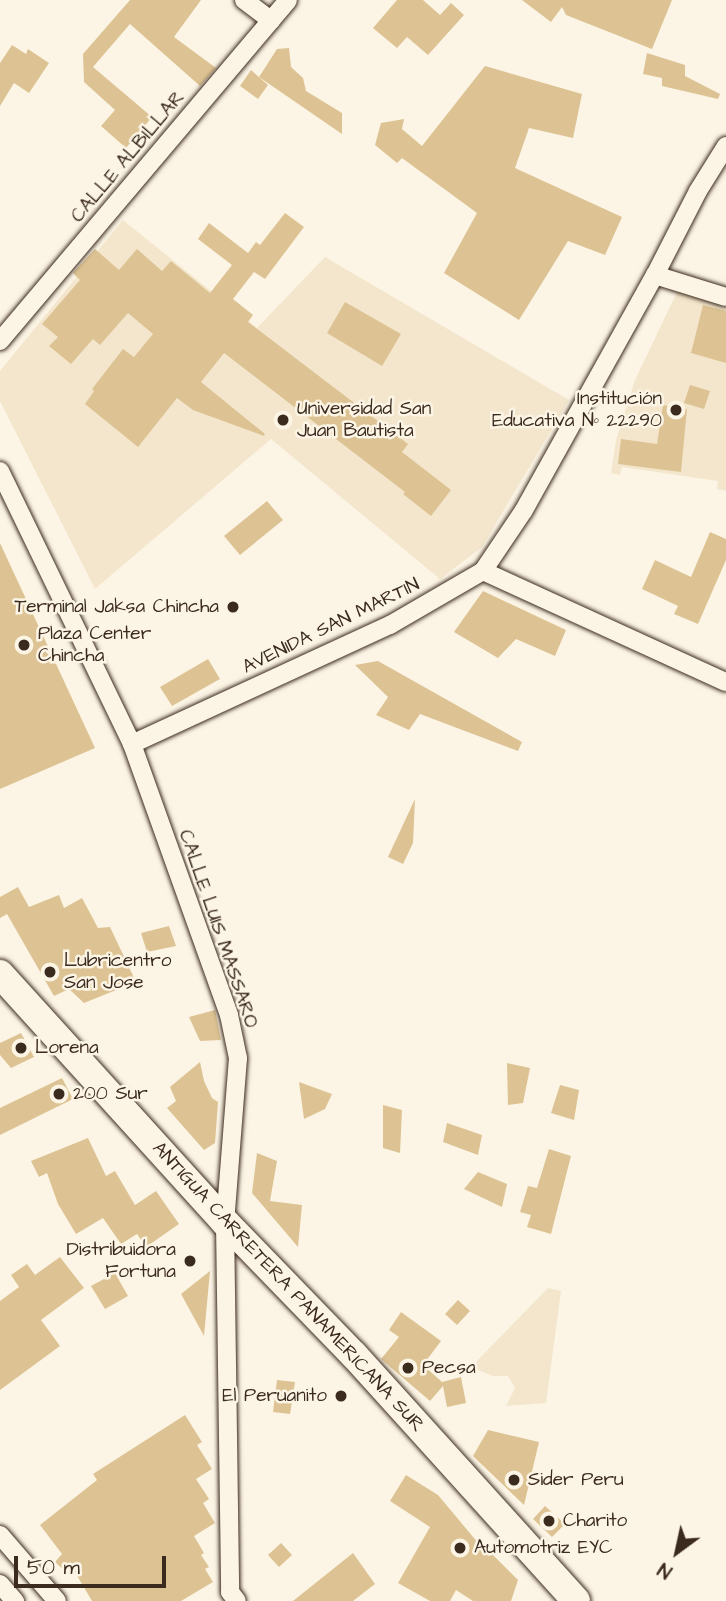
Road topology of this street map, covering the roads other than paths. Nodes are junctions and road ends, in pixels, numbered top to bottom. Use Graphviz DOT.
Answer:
graph roads {
  1 [pos="244,0"];
  2 [pos="288,0"];
  3 [pos="271,19"];
  4 [pos="726,146"];
  5 [pos="656,275"];
  6 [pos="726,297"];
  7 [pos="1,337"];
  8 [pos="0,471"];
  9 [pos="482,571"];
  10 [pos="726,682"];
  11 [pos="132,744"];
  12 [pos="0,974"];
  13 [pos="225,1222"];
  14 [pos="0,1535"];
  15 [pos="0,1584"];
  16 [pos="230,1598"];
  17 [pos="15,1601"];
  18 [pos="57,1601"];
  19 [pos="576,1601"];
  1 -- 3 [label="street"];
  2 -- 3 [label="street, CALLE ALBILLAR"];
  3 -- 7 [label="street, CALLE ALBILLAR"];
  4 -- 5 [label="street, AVENIDA SAN MARTIN"];
  5 -- 6 [label="street"];
  5 -- 9 [label="street, AVENIDA SAN MARTIN"];
  8 -- 11 [label="street, CALLE LUIS MASSARO"];
  9 -- 10 [label="street"];
  9 -- 11 [label="street, AVENIDA SAN MARTIN"];
  11 -- 13 [label="street, CALLE LUIS MASSARO"];
  12 -- 13 [label="highway, ANTIGUA CARRETERA PANAMERICANA SUR"];
  13 -- 16 [label="street, CALLE LUIS MASSARO"];
  13 -- 19 [label="highway, ANTIGUA CARRETERA PANAMERICANA SUR"];
  14 -- 18 [label="street"];
  15 -- 17 [label="street"];
}
